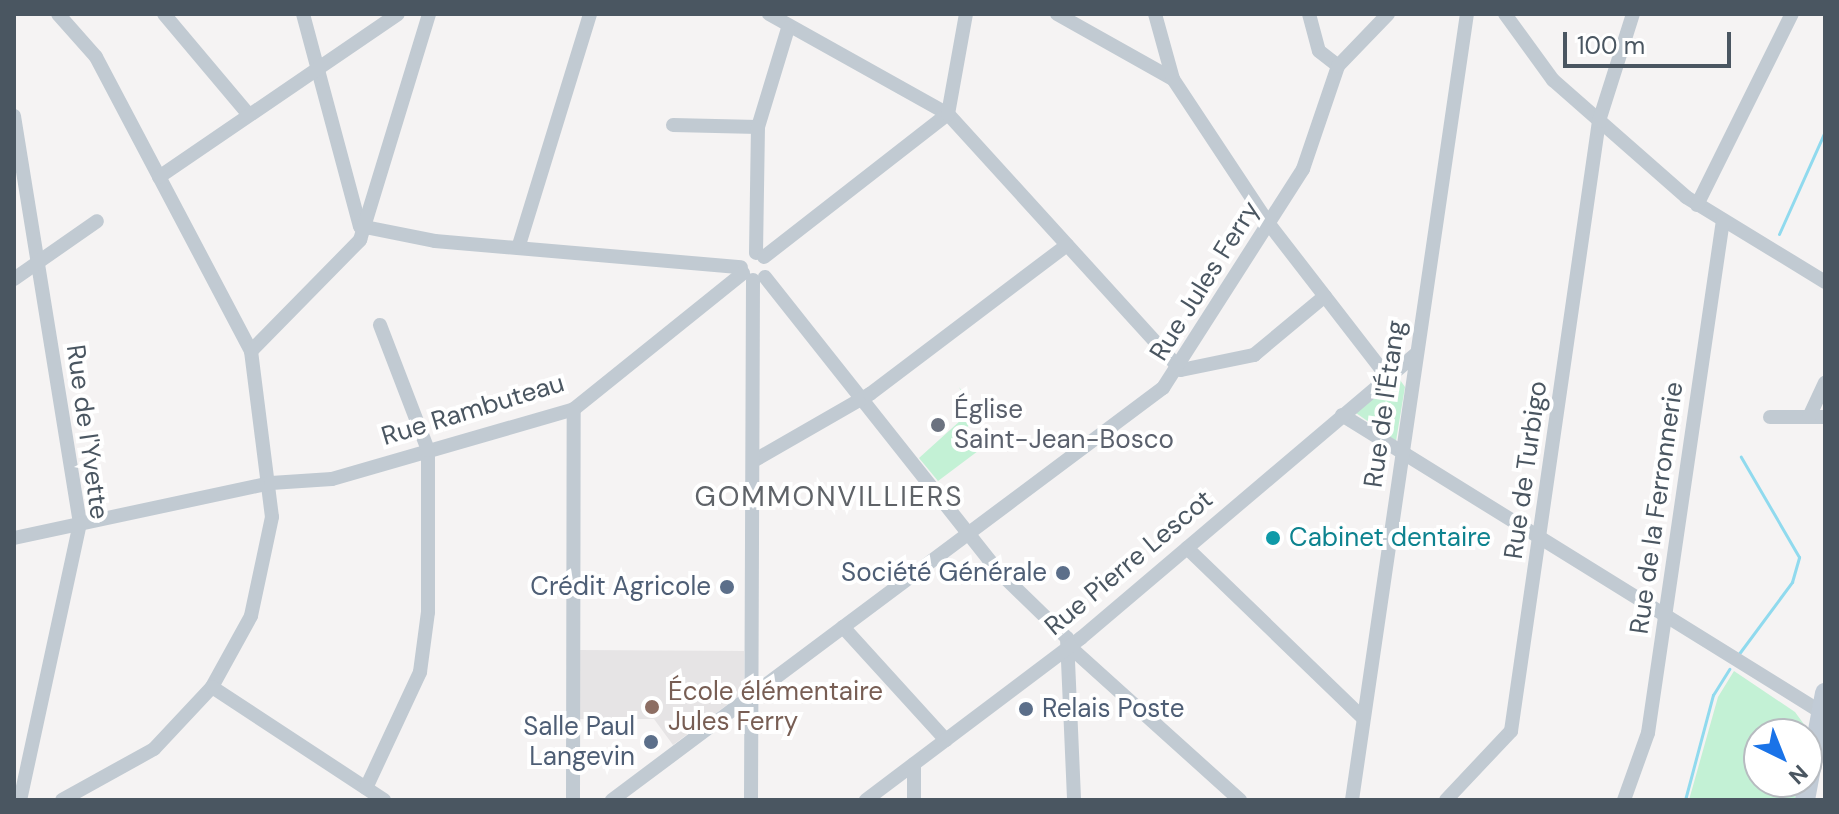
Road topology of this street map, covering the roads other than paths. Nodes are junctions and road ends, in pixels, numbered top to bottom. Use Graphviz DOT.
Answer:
graph roads {
  1 [pos="58,14"];
  2 [pos="303,14"];
  3 [pos="398,14"];
  4 [pos="429,14"];
  5 [pos="590,14"];
  6 [pos="769,14"];
  7 [pos="966,14"];
  8 [pos="1057,14"];
  9 [pos="1155,14"];
  10 [pos="1309,14"];
  11 [pos="1388,14"];
  12 [pos="1467,14"];
  13 [pos="1505,14"];
  14 [pos="1633,14"];
  15 [pos="1792,14"];
  16 [pos="169,17"];
  17 [pos="788,28"];
  18 [pos="1338,66"];
  19 [pos="317,70"];
  20 [pos="1173,79"];
  21 [pos="948,114"];
  22 [pos="249,115"];
  23 [pos="14,116"];
  24 [pos="1599,121"];
  25 [pos="673,125"];
  26 [pos="758,127"];
  27 [pos="159,177"];
  28 [pos="1697,205"];
  29 [pos="1723,220"];
  30 [pos="97,221"];
  31 [pos="1269,224"];
  32 [pos="360,226"];
  33 [pos="519,245"];
  34 [pos="1067,245"];
  35 [pos="760,255"];
  36 [pos="37,263"];
  37 [pos="751,274"];
  38 [pos="14,279"];
  39 [pos="1825,282"];
  40 [pos="1325,296"];
  41 [pos="380,325"];
  42 [pos="251,351"];
  43 [pos="1416,354"];
  44 [pos="1181,370"];
  45 [pos="1385,374"];
  46 [pos="1825,383"];
  47 [pos="861,399"];
  48 [pos="574,409"];
  49 [pos="1342,415"];
  50 [pos="1770,417"];
  51 [pos="1809,417"];
  52 [pos="1825,417"];
  53 [pos="428,450"];
  54 [pos="1402,452"];
  55 [pos="755,460"];
  56 [pos="271,483"];
  57 [pos="80,523"];
  58 [pos="969,532"];
  59 [pos="14,538"];
  60 [pos="1540,540"];
  61 [pos="1187,548"];
  62 [pos="1666,618"];
  63 [pos="843,627"];
  64 [pos="1070,647"];
  65 [pos="212,687"];
  66 [pos="754,693"];
  67 [pos="1823,702"];
  68 [pos="1363,718"];
  69 [pos="946,740"];
  70 [pos="914,764"];
  71 [pos="366,788"];
  72 [pos="20,800"];
  73 [pos="62,800"];
  74 [pos="384,800"];
  75 [pos="573,800"];
  76 [pos="612,800"];
  77 [pos="751,800"];
  78 [pos="866,800"];
  79 [pos="914,800"];
  80 [pos="1074,800"];
  81 [pos="1240,800"];
  82 [pos="1352,800"];
  83 [pos="1446,800"];
  84 [pos="1624,800"];
  85 [pos="1805,800"];
  1 -- 27 [label="street"];
  2 -- 19 [label="street"];
  3 -- 19 [label="street"];
  4 -- 32 [label="street"];
  5 -- 33 [label="street"];
  6 -- 17 [label="street"];
  7 -- 21 [label="street"];
  8 -- 20 [label="street"];
  9 -- 20 [label="street"];
  10 -- 18 [label="street"];
  11 -- 18 [label="street, Rue Jules Ferry"];
  12 -- 43 [label="street, Rue de l'Étang"];
  13 -- 24 [label="street"];
  14 -- 24 [label="street, Rue de Turbigo"];
  15 -- 28 [label="street"];
  16 -- 22 [label="street"];
  17 -- 21 [label="street"];
  17 -- 26 [label="street"];
  18 -- 31 [label="street, Rue Jules Ferry"];
  19 -- 22 [label="street"];
  19 -- 32 [label="street"];
  20 -- 31 [label="street"];
  21 -- 34 [label="street"];
  21 -- 35 [label="street, Rue Rambuteau"];
  22 -- 27 [label="street"];
  23 -- 36 [label="street, Rue de l'Yvette"];
  24 -- 28 [label="street"];
  24 -- 60 [label="street, Rue de Turbigo"];
  25 -- 26 [label="street"];
  26 -- 35 [label="street"];
  27 -- 42 [label="street"];
  28 -- 29 [label="street"];
  29 -- 39 [label="street"];
  29 -- 62 [label="street, Rue de la Ferronnerie"];
  30 -- 36 [label="street"];
  31 -- 40 [label="street"];
  31 -- 44 [label="street, Rue Jules Ferry"];
  32 -- 33 [label="street"];
  32 -- 42 [label="street"];
  33 -- 37 [label="street"];
  34 -- 44 [label="street"];
  34 -- 47 [label="street"];
  35 -- 37 [label="street"];
  35 -- 37 [label="street, Rue Rambuteau"];
  36 -- 38 [label="street"];
  36 -- 57 [label="street, Rue de l'Yvette"];
  37 -- 47 [label="street"];
  37 -- 48 [label="street, Rue Rambuteau"];
  37 -- 55 [label="street"];
  40 -- 44 [label="street"];
  40 -- 45 [label="street"];
  41 -- 53 [label="street"];
  42 -- 56 [label="street"];
  43 -- 45 [label="street, Rue Pierre Lescot"];
  43 -- 54 [label="street, Rue de l'Étang"];
  44 -- 58 [label="street, Rue Jules Ferry"];
  45 -- 49 [label="street, Rue Pierre Lescot"];
  46 -- 51 [label="street"];
  47 -- 55 [label="street"];
  47 -- 58 [label="street"];
  48 -- 53 [label="street, Rue Rambuteau"];
  48 -- 75 [label="street"];
  49 -- 54 [label="street"];
  49 -- 61 [label="street, Rue Pierre Lescot"];
  50 -- 51 [label="street"];
  51 -- 52 [label="street"];
  53 -- 56 [label="street, Rue Rambuteau"];
  53 -- 71 [label="street"];
  54 -- 60 [label="street"];
  54 -- 68 [label="street, Rue de l'Étang"];
  55 -- 66 [label="street"];
  56 -- 57 [label="street, Rue Rambuteau"];
  56 -- 65 [label="street"];
  57 -- 59 [label="street, Rue Rambuteau"];
  57 -- 72 [label="street, Rue de l'Yvette"];
  58 -- 63 [label="street, Rue Jules Ferry"];
  58 -- 64 [label="street"];
  60 -- 62 [label="street"];
  60 -- 83 [label="street, Rue de Turbigo"];
  61 -- 64 [label="street, Rue Pierre Lescot"];
  61 -- 68 [label="street"];
  62 -- 67 [label="street"];
  62 -- 84 [label="street, Rue de la Ferronnerie"];
  63 -- 66 [label="street, Rue Jules Ferry"];
  63 -- 69 [label="street"];
  64 -- 69 [label="street, Rue Pierre Lescot"];
  64 -- 80 [label="street"];
  64 -- 81 [label="street"];
  65 -- 71 [label="street"];
  65 -- 73 [label="street"];
  66 -- 76 [label="street, Rue Jules Ferry"];
  66 -- 77 [label="street"];
  67 -- 85 [label="main road"];
  68 -- 82 [label="street, Rue de l'Étang"];
  69 -- 70 [label="street, Rue Pierre Lescot"];
  70 -- 78 [label="street, Rue Pierre Lescot"];
  70 -- 79 [label="street"];
  71 -- 74 [label="street"];
}
